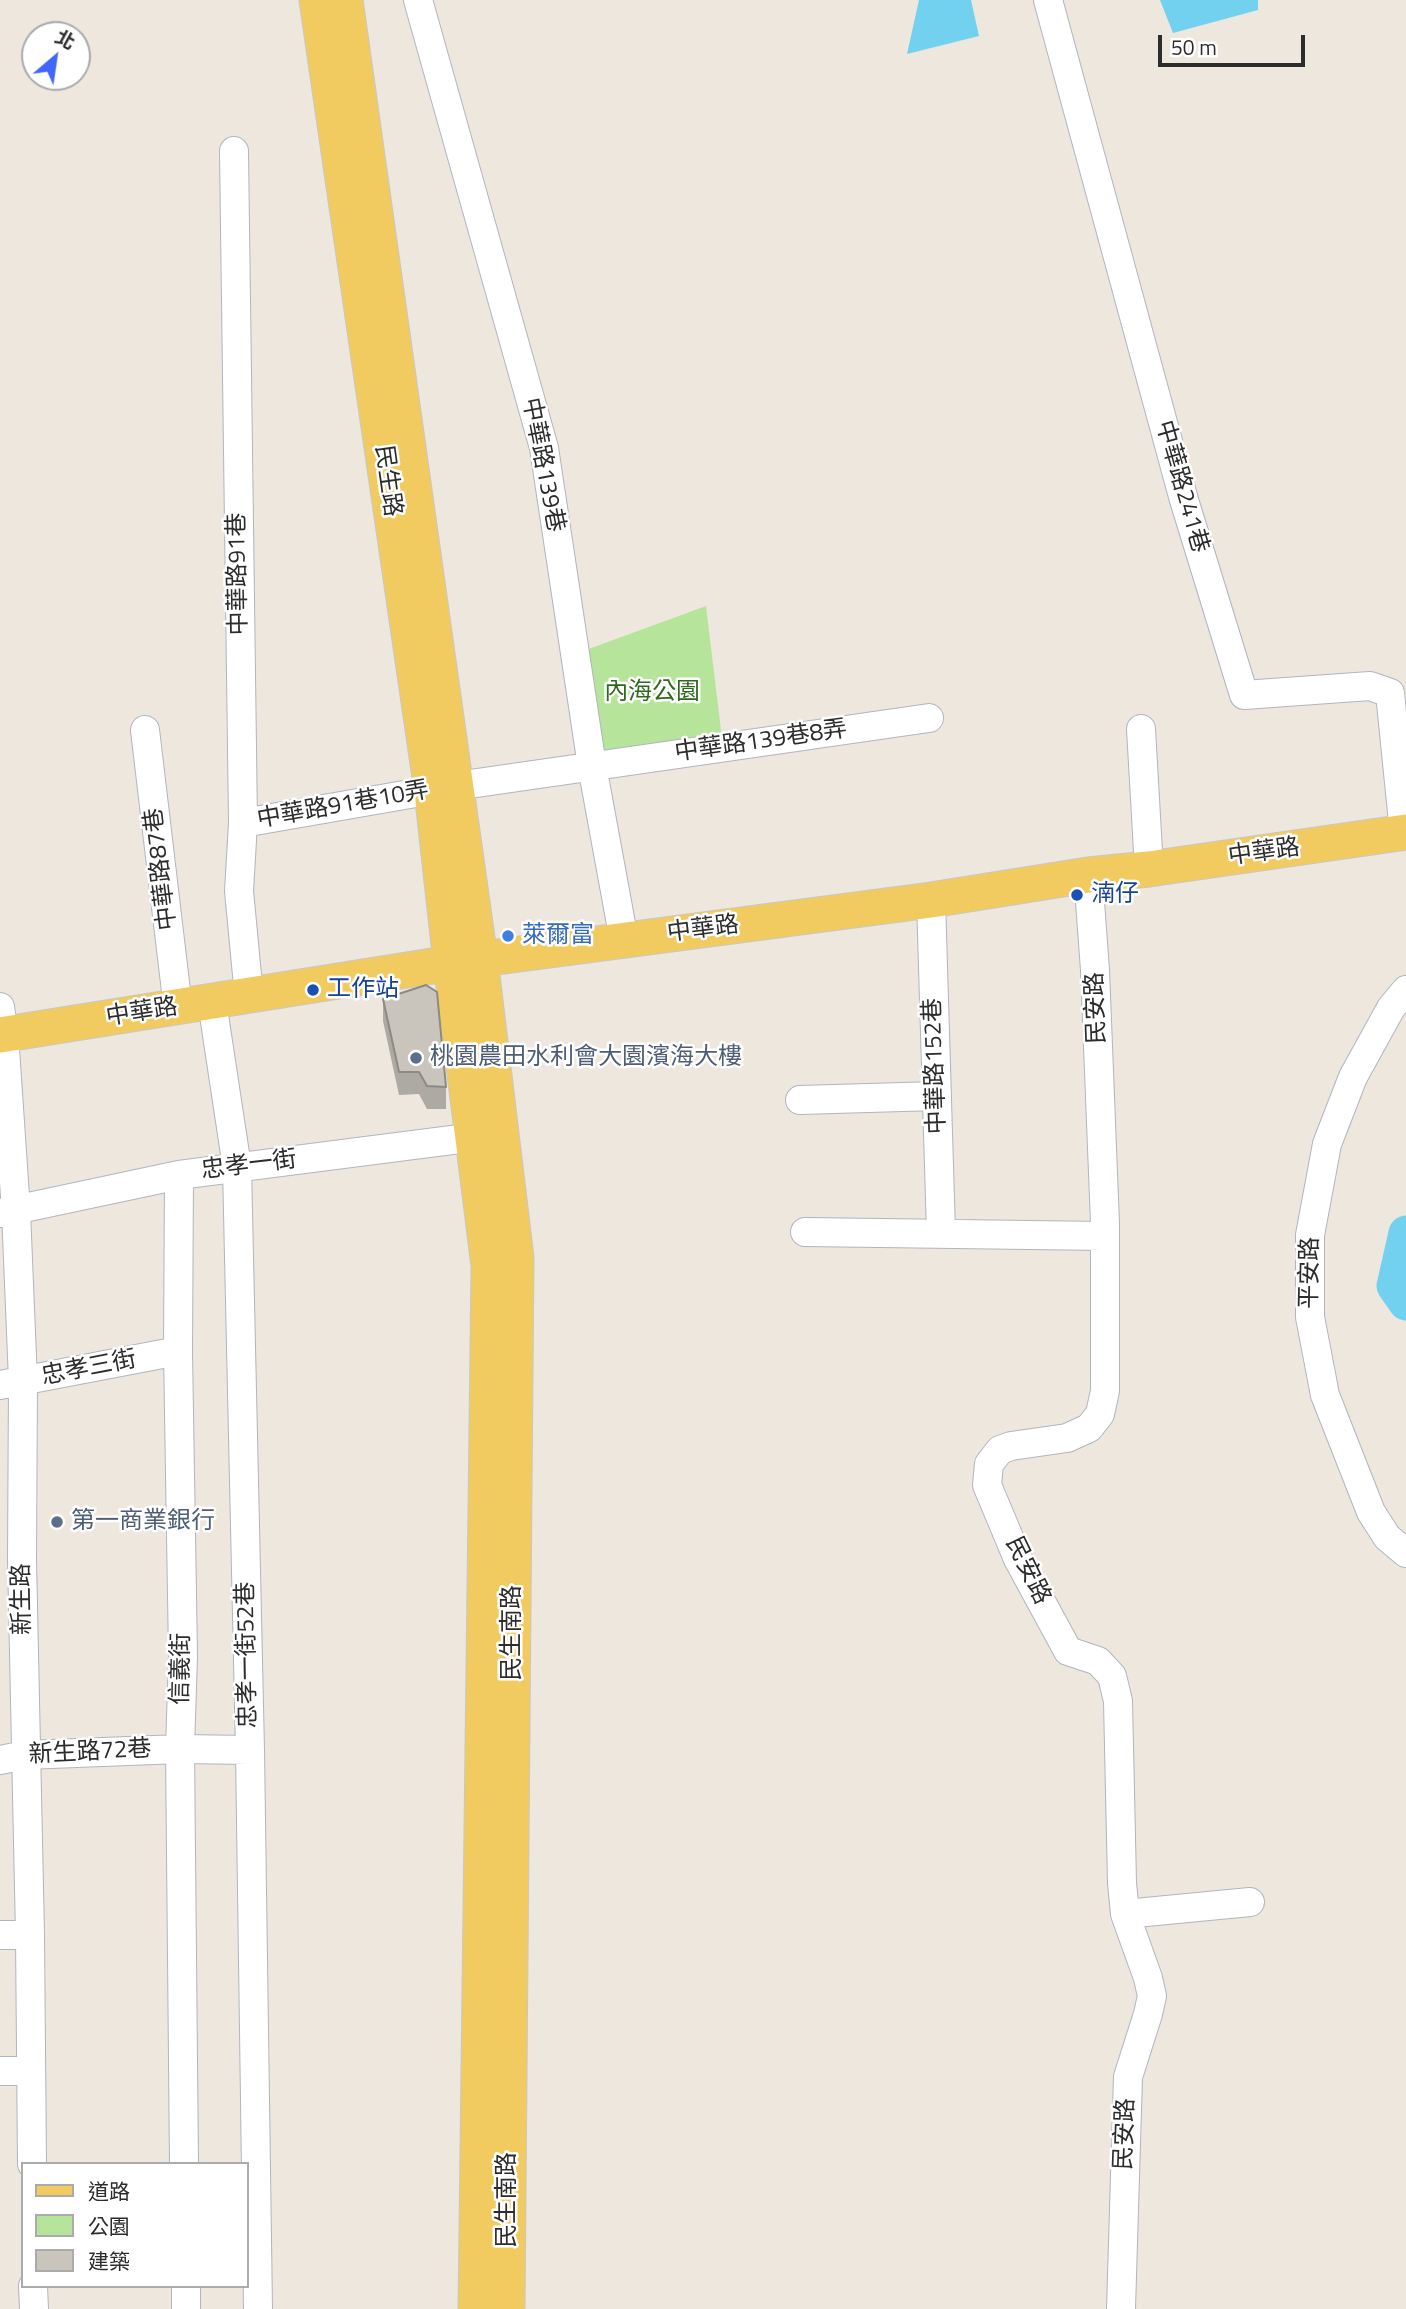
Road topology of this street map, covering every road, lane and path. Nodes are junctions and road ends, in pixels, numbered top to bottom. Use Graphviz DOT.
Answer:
graph roads {
  1 [pos="317,0"];
  2 [pos="345,0"];
  3 [pos="418,0"];
  4 [pos="1048,0"];
  5 [pos="234,151"];
  6 [pos="929,718"];
  7 [pos="1141,729"];
  8 [pos="145,730"];
  9 [pos="592,766"];
  10 [pos="444,789"];
  11 [pos="243,823"];
  12 [pos="1405,832"];
  13 [pos="1149,869"];
  14 [pos="1088,875"];
  15 [pos="932,900"];
  16 [pos="624,940"];
  17 [pos="465,961"];
  18 [pos="1406,990"];
  19 [pos="249,996"];
  20 [pos="212,1002"];
  21 [pos="178,1008"];
  22 [pos="1,1026"];
  23 [pos="937,1096"];
  24 [pos="800,1100"];
  25 [pos="487,1136"];
  26 [pos="237,1167"];
  27 [pos="180,1175"];
  28 [pos="8,1212"];
  29 [pos="805,1232"];
  30 [pos="941,1233"];
  31 [pos="1104,1236"];
  32 [pos="178,1351"];
  33 [pos="12,1383"];
  34 [pos="1406,1553"];
  35 [pos="11,1562"];
  36 [pos="180,1749"];
  37 [pos="250,1750"];
  38 [pos="13,1758"];
  39 [pos="1250,1902"];
  40 [pos="1125,1914"];
  41 [pos="0,1935"];
  42 [pos="30,1935"];
  43 [pos="0,2071"];
  44 [pos="31,2071"];
  45 [pos="32,2162"];
  46 [pos="184,2162"];
  47 [pos="33,2288"];
  48 [pos="186,2288"];
  49 [pos="34,2309"];
  50 [pos="186,2309"];
  51 [pos="258,2309"];
  52 [pos="476,2309"];
  53 [pos="507,2309"];
  54 [pos="1121,2309"];
  1 -- 10 [label="main road, 民生路"];
  2 -- 10 [label="main road, 民生路"];
  3 -- 9 [label="street, 中華路139巷"];
  4 -- 12 [label="street, 中華路241巷"];
  5 -- 11 [label="street, 中華路91巷"];
  6 -- 9 [label="street, 中華路139巷8弄"];
  7 -- 13 [label="street"];
  8 -- 21 [label="street, 中華路87巷"];
  9 -- 10 [label="street, 中華路139巷8弄"];
  9 -- 16 [label="street, 中華路139巷"];
  10 -- 11 [label="street, 中華路91巷10弄"];
  10 -- 17 [label="main road, 民生路"];
  11 -- 19 [label="street, 中華路91巷"];
  12 -- 13 [label="main road, 中華路"];
  13 -- 14 [label="main road, 中華路"];
  14 -- 15 [label="main road, 中華路"];
  14 -- 31 [label="street, 民安路"];
  15 -- 16 [label="main road, 中華路"];
  15 -- 23 [label="street, 中華路152巷"];
  16 -- 17 [label="main road, 中華路"];
  17 -- 19 [label="main road, 中華路"];
  17 -- 25 [label="main road, 民生南路"];
  18 -- 34 [label="street, 平安路"];
  19 -- 20 [label="main road, 中華路"];
  20 -- 21 [label="main road, 中華路"];
  20 -- 26 [label="street, 忠孝一街52巷"];
  21 -- 22 [label="main road, 中華路"];
  22 -- 28 [label="street, 新生路"];
  23 -- 24 [label="street"];
  23 -- 30 [label="street, 中華路152巷"];
  25 -- 26 [label="street, 忠孝一街"];
  25 -- 52 [label="main road, 民生南路"];
  25 -- 53 [label="main road, 民生南路"];
  26 -- 27 [label="street, 忠孝一街"];
  26 -- 37 [label="street, 忠孝一街52巷"];
  27 -- 28 [label="street, 忠孝一街"];
  27 -- 32 [label="street, 信義街"];
  28 -- 33 [label="street, 新生路"];
  29 -- 30 [label="street"];
  30 -- 31 [label="street"];
  31 -- 40 [label="street, 民安路"];
  32 -- 33 [label="street, 忠孝三街"];
  32 -- 36 [label="street, 信義街"];
  33 -- 35 [label="street, 新生路"];
  35 -- 38 [label="street, 新生路"];
  36 -- 37 [label="street, 新生路72巷"];
  36 -- 38 [label="street, 新生路72巷"];
  36 -- 46 [label="street, 信義街"];
  37 -- 51 [label="street, 忠孝一街52巷"];
  38 -- 42 [label="street, 新生路"];
  39 -- 40 [label="street"];
  40 -- 54 [label="street, 民安路"];
  41 -- 42 [label="street"];
  42 -- 44 [label="street, 新生路"];
  43 -- 44 [label="street"];
  44 -- 45 [label="street, 新生路"];
  47 -- 49 [label="street"];
  48 -- 50 [label="street"];
}
